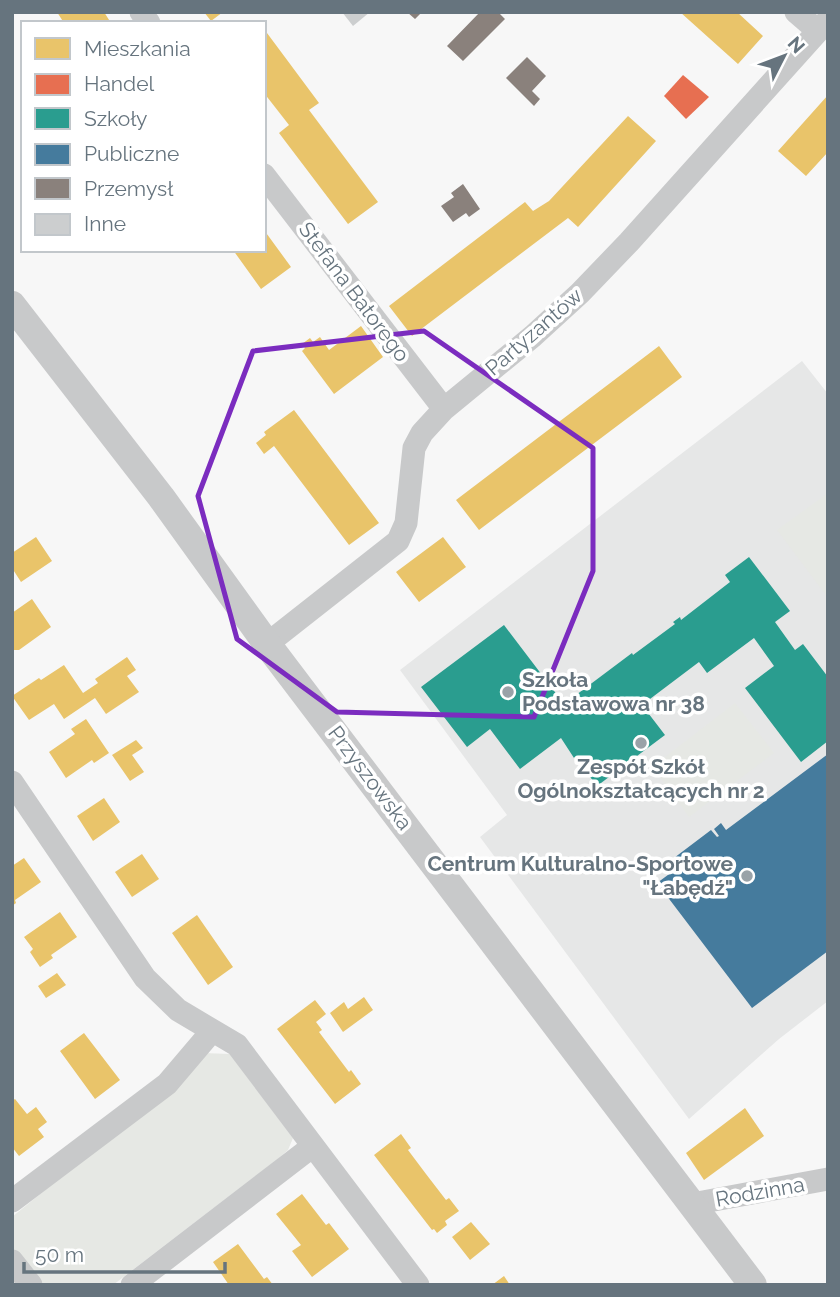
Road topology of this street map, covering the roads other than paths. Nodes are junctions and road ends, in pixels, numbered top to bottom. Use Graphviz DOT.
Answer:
graph roads {
  1 [pos="796,12"];
  2 [pos="823,26"];
  3 [pos="266,178"];
  4 [pos="12,305"];
  5 [pos="444,409"];
  6 [pos="267,644"];
  7 [pos="12,782"];
  8 [pos="212,1031"];
  9 [pos="313,1146"];
  10 [pos="828,1179"];
  11 [pos="12,1201"];
  12 [pos="692,1204"];
  13 [pos="12,1261"];
  14 [pos="32,1285"];
  15 [pos="132,1285"];
  16 [pos="418,1285"];
  17 [pos="753,1285"];
  1 -- 2 [label="street"];
  2 -- 5 [label="street, Partyzantów"];
  3 -- 5 [label="street, Stefana Batorego"];
  4 -- 6 [label="street, Przyszowska"];
  5 -- 6 [label="street, Partyzantów"];
  6 -- 12 [label="street, Przyszowska"];
  7 -- 8 [label="street"];
  8 -- 9 [label="street"];
  8 -- 11 [label="street"];
  9 -- 15 [label="street"];
  9 -- 16 [label="street"];
  10 -- 12 [label="street, Rodzinna"];
  12 -- 17 [label="street, Przyszowska"];
  13 -- 14 [label="street"];
}
